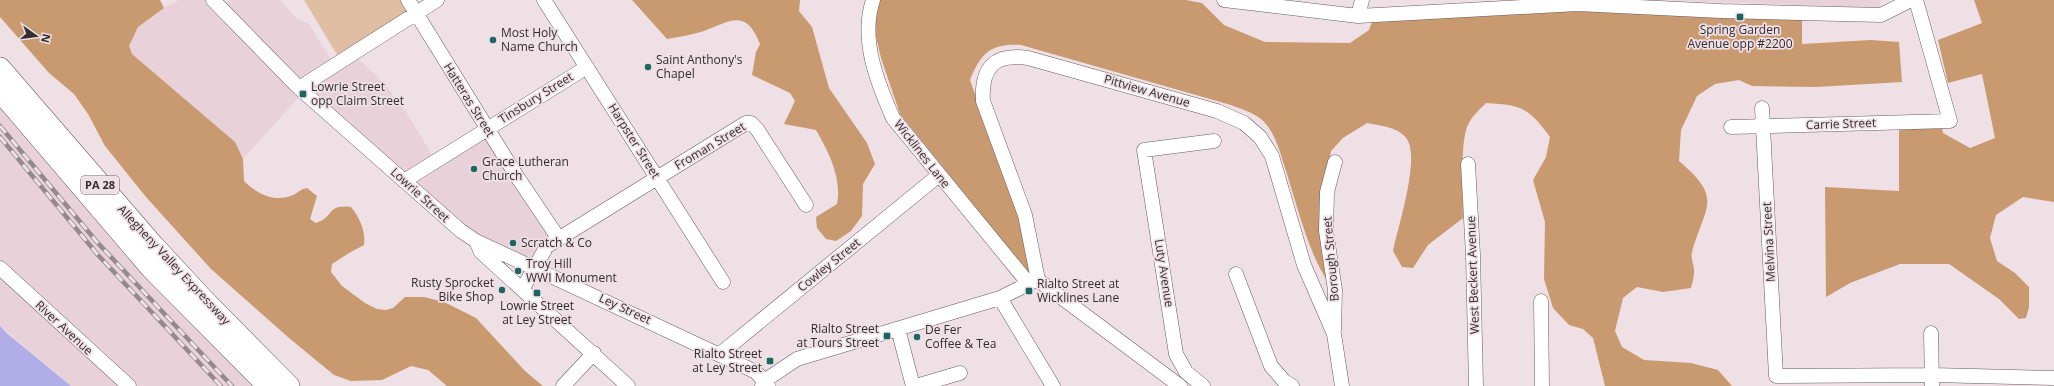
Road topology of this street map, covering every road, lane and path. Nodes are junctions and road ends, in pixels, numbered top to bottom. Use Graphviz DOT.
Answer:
graph roads {
  1 [pos="408,0"];
  2 [pos="438,0"];
  3 [pos="544,0"];
  4 [pos="873,0"];
  5 [pos="1224,0"];
  6 [pos="1362,0"];
  7 [pos="1885,0"];
  8 [pos="1910,0"];
  9 [pos="1916,0"];
  10 [pos="221,2"];
  11 [pos="416,13"];
  12 [pos="1881,15"];
  13 [pos="1358,16"];
  14 [pos="587,67"];
  15 [pos="0,68"];
  16 [pos="299,88"];
  17 [pos="0,91"];
  18 [pos="1762,108"];
  19 [pos="1764,126"];
  20 [pos="1731,127"];
  21 [pos="487,129"];
  22 [pos="1214,140"];
  23 [pos="1335,162"];
  24 [pos="1468,164"];
  25 [pos="939,175"];
  26 [pos="658,178"];
  27 [pos="404,181"];
  28 [pos="806,205"];
  29 [pos="559,239"];
  30 [pos="476,241"];
  31 [pos="535,267"];
  32 [pos="0,268"];
  33 [pos="1236,274"];
  34 [pos="723,282"];
  35 [pos="1033,282"];
  36 [pos="523,288"];
  37 [pos="1000,298"];
  38 [pos="203,300"];
  39 [pos="1541,301"];
  40 [pos="205,324"];
  41 [pos="898,329"];
  42 [pos="1931,333"];
  43 [pos="1334,334"];
  44 [pos="594,353"];
  45 [pos="720,354"];
  46 [pos="960,373"];
  47 [pos="2054,378"];
  48 [pos="1932,380"];
  49 [pos="765,384"];
  50 [pos="129,386"];
  51 [pos="256,386"];
  52 [pos="268,386"];
  53 [pos="289,386"];
  54 [pos="302,386"];
  55 [pos="563,386"];
  56 [pos="628,386"];
  57 [pos="914,386"];
  58 [pos="1053,386"];
  59 [pos="1180,386"];
  60 [pos="1203,386"];
  61 [pos="1292,386"];
  62 [pos="1342,386"];
  63 [pos="1476,386"];
  64 [pos="1542,386"];
  1 -- 11 [label="street, Hatteras Street"];
  2 -- 11 [label="street"];
  3 -- 14 [label="street, Harpster Street"];
  4 -- 25 [label="street, Wicklines Lane"];
  5 -- 13 [label="street"];
  6 -- 13 [label="street"];
  7 -- 12 [label="street"];
  8 -- 12 [label="street"];
  9 -- 19 [label="street, Carrie Street"];
  10 -- 16 [label="street, Lowrie Street"];
  11 -- 16 [label="street"];
  11 -- 21 [label="street, Hatteras Street"];
  12 -- 13 [label="street"];
  14 -- 21 [label="street, Tinsbury Street"];
  14 -- 26 [label="street, Harpster Street"];
  15 -- 38 [label="highway, Allegheny Valley Expressway / PA 28"];
  16 -- 27 [label="street, Lowrie Street"];
  17 -- 40 [label="highway, Allegheny Valley Expressway / PA 28"];
  18 -- 19 [label="street, Melvina Street"];
  19 -- 20 [label="street, Carrie Street"];
  19 -- 48 [label="street, Melvina Street"];
  21 -- 27 [label="street, Tinsbury Street"];
  21 -- 29 [label="street, Hatteras Street"];
  22 -- 60 [label="street, Luty Avenue"];
  23 -- 43 [label="street, Borough Street"];
  24 -- 63 [label="street, West Beckert Avenue"];
  25 -- 35 [label="street, Wicklines Lane"];
  25 -- 45 [label="street, Cowley Street"];
  26 -- 28 [label="street, Froman Street"];
  26 -- 29 [label="street, Froman Street"];
  26 -- 34 [label="street, Harpster Street"];
  27 -- 30 [label="street, Lowrie Street"];
  29 -- 31 [label="street, Froman Street"];
  30 -- 31 [label="street, Ley Street"];
  30 -- 36 [label="street, Lowrie Street"];
  31 -- 36 [label="street, Froman Street"];
  31 -- 45 [label="street, Ley Street"];
  32 -- 50 [label="street, River Avenue"];
  33 -- 61 [label="street"];
  35 -- 37 [label="street"];
  35 -- 43 [label="street, Pittview Avenue"];
  35 -- 59 [label="street, Wicklines Lane"];
  36 -- 44 [label="street, Lowrie Street"];
  37 -- 41 [label="street"];
  37 -- 58 [label="street"];
  38 -- 53 [label="highway, Allegheny Valley Expressway / PA 28"];
  38 -- 54 [label="highway"];
  39 -- 64 [label="street"];
  40 -- 51 [label="highway"];
  40 -- 52 [label="highway, Allegheny Valley Expressway / PA 28"];
  41 -- 49 [label="street"];
  41 -- 57 [label="street"];
  42 -- 48 [label="street"];
  43 -- 62 [label="street, Pittview Avenue"];
  44 -- 55 [label="street"];
  44 -- 56 [label="street, Lowrie Street"];
  45 -- 49 [label="street, Ley Street"];
  46 -- 57 [label="street"];
  47 -- 48 [label="street"];
}
